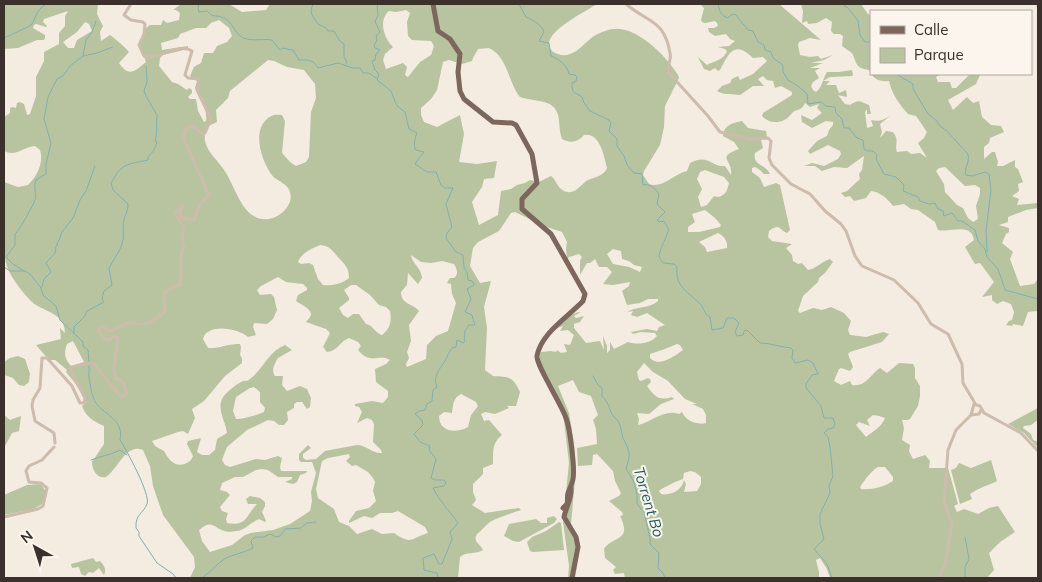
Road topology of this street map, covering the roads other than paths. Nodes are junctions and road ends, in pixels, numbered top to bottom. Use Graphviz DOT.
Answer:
graph roads {
  1 [pos="131,4"];
  2 [pos="433,4"];
  3 [pos="626,4"];
  4 [pos="974,409"];
  5 [pos="982,412"];
  6 [pos="1038,451"];
  7 [pos="567,473"];
  8 [pos="569,496"];
  9 [pos="4,517"];
  10 [pos="572,521"];
  11 [pos="572,575"];
  12 [pos="939,578"];
  1 -- 9 [label="street"];
  2 -- 8 [label="main road"];
  3 -- 4 [label="street"];
  4 -- 5 [label="street"];
  4 -- 5 [label="street"];
  4 -- 12 [label="street"];
  5 -- 6 [label="street"];
  7 -- 8 [label="main road"];
  8 -- 10 [label="main road"];
  8 -- 11 [label="main road"];
}
